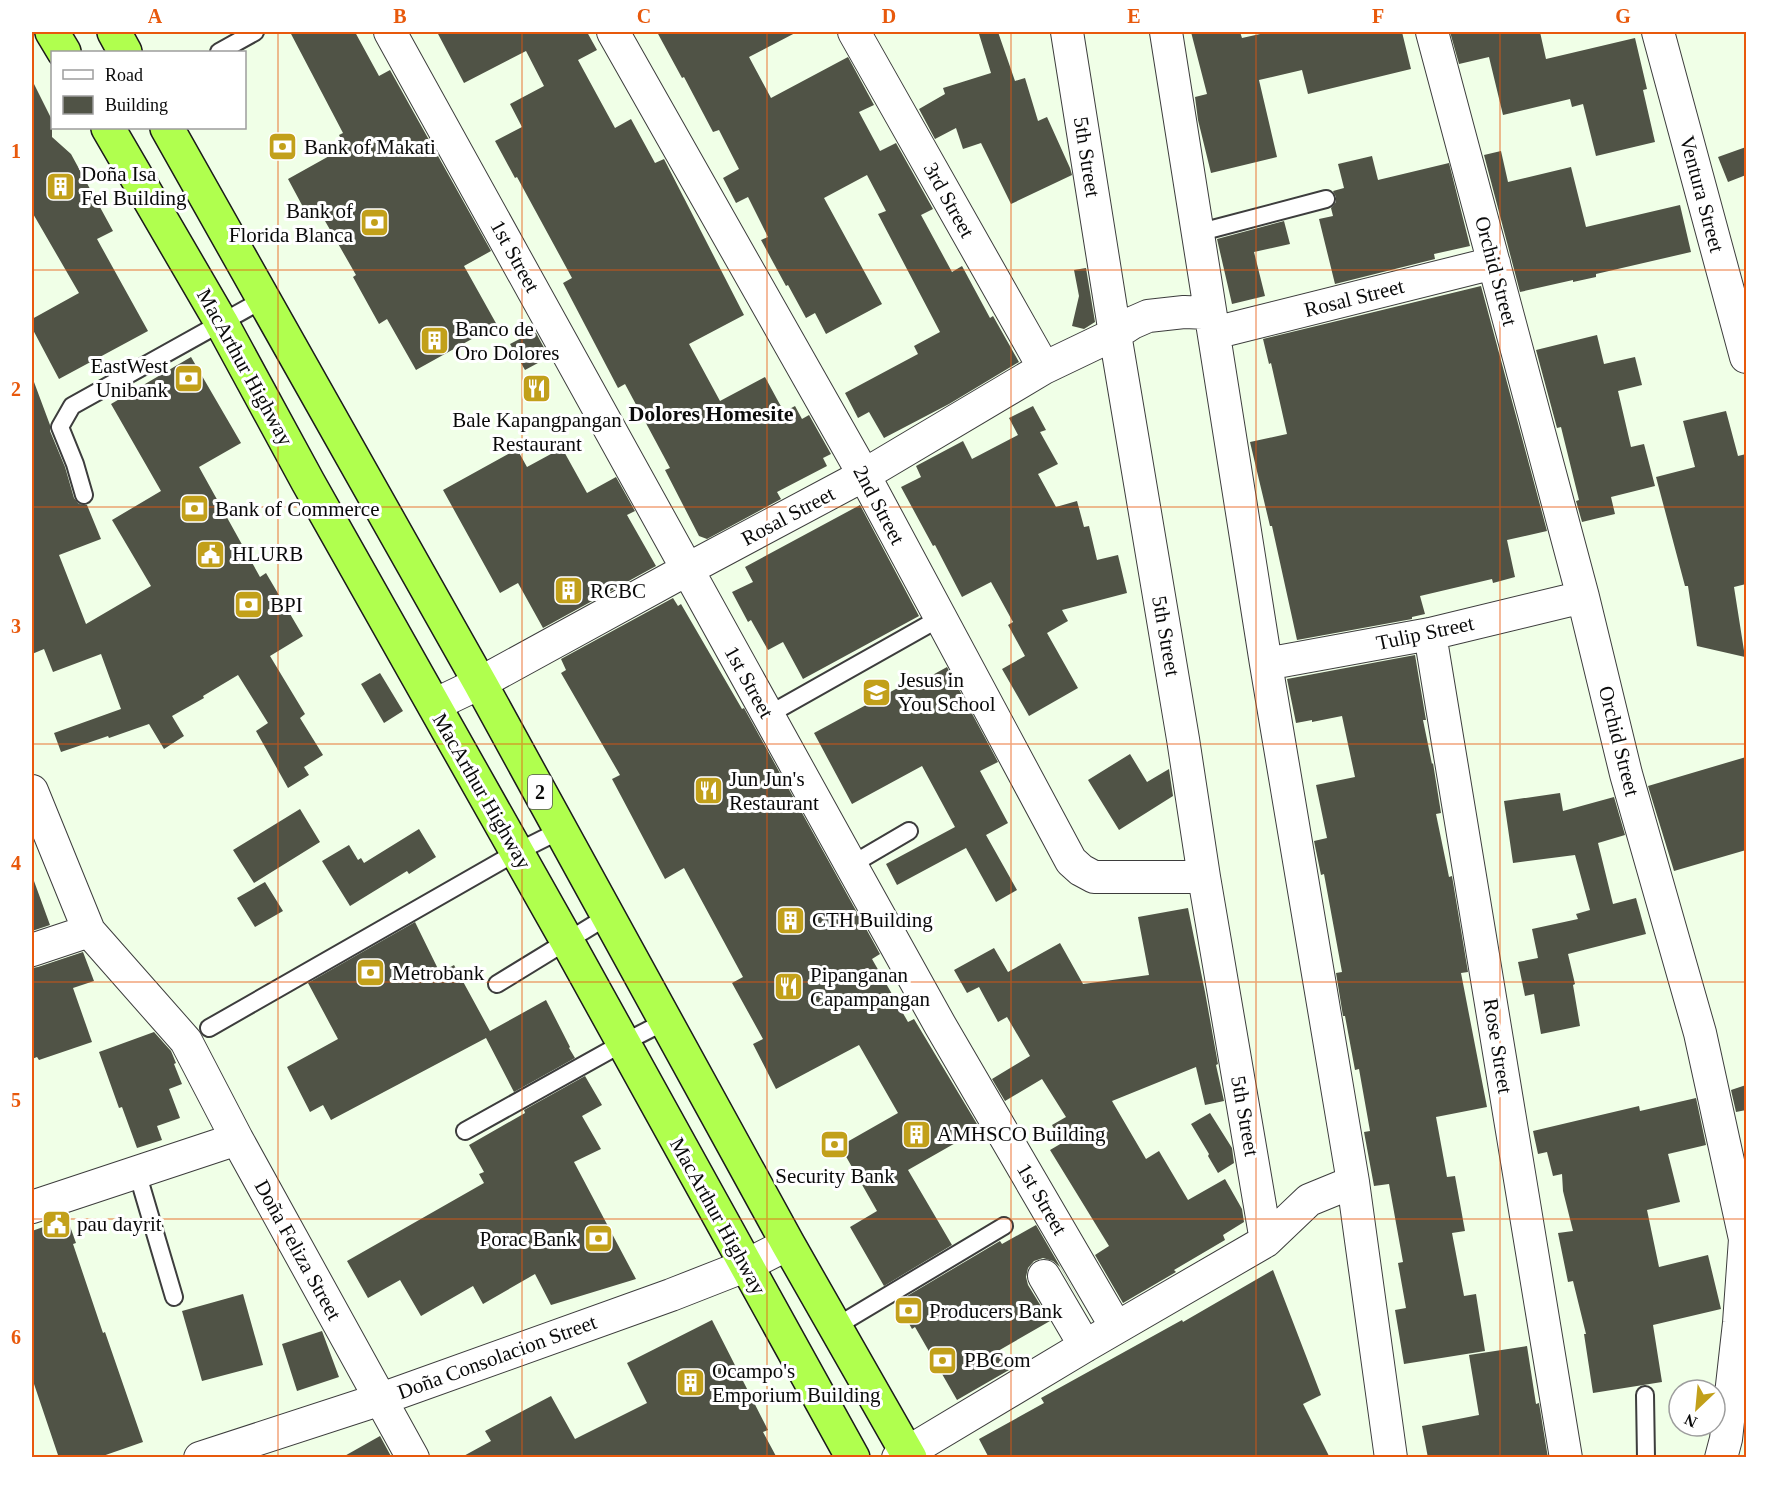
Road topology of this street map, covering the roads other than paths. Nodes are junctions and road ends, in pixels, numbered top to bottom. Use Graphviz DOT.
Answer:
graph roads {
  1 [pos="52,32"];
  2 [pos="114,32"];
  3 [pos="255,32"];
  4 [pos="390,32"];
  5 [pos="613,32"];
  6 [pos="854,32"];
  7 [pos="1066,32"];
  8 [pos="1166,32"];
  9 [pos="1432,32"];
  10 [pos="1658,32"];
  11 [pos="63,51"];
  12 [pos="124,51"];
  13 [pos="221,51"];
  14 [pos="109,129"];
  15 [pos="169,129"];
  16 [pos="1326,199"];
  17 [pos="1197,233"];
  18 [pos="1494,263"];
  19 [pos="264,299"];
  20 [pos="221,322"];
  21 [pos="1212,323"];
  22 [pos="1115,334"];
  23 [pos="1746,357"];
  24 [pos="1044,368"];
  25 [pos="864,475"];
  26 [pos="84,495"];
  27 [pos="688,569"];
  28 [pos="1583,597"];
  29 [pos="940,618"];
  30 [pos="1430,634"];
  31 [pos="1266,664"];
  32 [pos="480,683"];
  33 [pos="434,705"];
  34 [pos="768,715"];
  35 [pos="32,791"];
  36 [pos="561,830"];
  37 [pos="909,831"];
  38 [pos="41,841"];
  39 [pos="517,852"];
  40 [pos="850,865"];
  41 [pos="1204,877"];
  42 [pos="608,916"];
  43 [pos="89,931"];
  44 [pos="567,941"];
  45 [pos="32,950"];
  46 [pos="497,984"];
  47 [pos="666,1022"];
  48 [pos="197,1035"];
  49 [pos="623,1043"];
  50 [pos="465,1131"];
  51 [pos="237,1139"];
  52 [pos="137,1172"];
  53 [pos="1353,1182"];
  54 [pos="32,1207"];
  55 [pos="1004,1226"];
  56 [pos="1266,1241"];
  57 [pos="788,1244"];
  58 [pos="746,1266"];
  59 [pos="1044,1276"];
  60 [pos="174,1297"];
  61 [pos="836,1327"];
  62 [pos="1116,1327"];
  63 [pos="1084,1346"];
  64 [pos="1645,1395"];
  65 [pos="381,1399"];
  66 [pos="905,1456"];
  67 [pos="200,1458"];
  68 [pos="413,1458"];
  69 [pos="853,1458"];
  70 [pos="1391,1458"];
  71 [pos="1566,1458"];
  72 [pos="1646,1458"];
  73 [pos="1721,1458"];
  1 -- 11 [label="highway"];
  2 -- 12 [label="highway"];
  3 -- 13 [label="lane"];
  4 -- 27 [label="street, 1st Street"];
  5 -- 25 [label="street, 2nd Street"];
  6 -- 24 [label="street, 3rd Street"];
  7 -- 22 [label="street, 5th Street"];
  8 -- 17 [label="street"];
  9 -- 18 [label="street, Orchid Street"];
  10 -- 23 [label="street, Ventura Street"];
  14 -- 20 [label="highway, MacArthur Highway / 2"];
  15 -- 19 [label="highway, 2"];
  16 -- 17 [label="lane"];
  17 -- 21 [label="street"];
  18 -- 21 [label="street, Rosal Street"];
  18 -- 28 [label="street, Orchid Street"];
  19 -- 20 [label="lane"];
  19 -- 32 [label="highway, 2"];
  20 -- 26 [label="lane"];
  20 -- 33 [label="highway, MacArthur Highway / 2"];
  21 -- 22 [label="street, Rosal Street"];
  21 -- 31 [label="street"];
  22 -- 24 [label="street, Rosal Street"];
  22 -- 41 [label="street, 5th Street"];
  24 -- 25 [label="street, Rosal Street"];
  25 -- 27 [label="street, Rosal Street"];
  25 -- 29 [label="street, 2nd Street"];
  27 -- 32 [label="street, Rosal Street"];
  27 -- 34 [label="street, 1st Street"];
  28 -- 30 [label="street, Tulip Street"];
  28 -- 73 [label="street, Orchid Street"];
  29 -- 34 [label="lane"];
  29 -- 41 [label="street, 2nd Street"];
  30 -- 31 [label="street, Tulip Street"];
  30 -- 71 [label="street, Rose Street"];
  31 -- 53 [label="street"];
  32 -- 33 [label="street, Rosal Street"];
  32 -- 36 [label="highway, 2"];
  33 -- 39 [label="highway, MacArthur Highway / 2"];
  34 -- 40 [label="street, 1st Street"];
  35 -- 38 [label="street, Doña Feliza Street"];
  36 -- 39 [label="lane"];
  36 -- 42 [label="highway, 2"];
  37 -- 40 [label="lane"];
  38 -- 43 [label="street, Doña Feliza Street"];
  39 -- 44 [label="highway, MacArthur Highway / 2"];
  39 -- 48 [label="lane"];
  40 -- 62 [label="street, 1st Street"];
  41 -- 56 [label="street, 5th Street"];
  42 -- 44 [label="lane"];
  42 -- 47 [label="highway, 2"];
  43 -- 45 [label="street"];
  43 -- 48 [label="street, Doña Feliza Street"];
  44 -- 46 [label="lane"];
  44 -- 49 [label="highway, MacArthur Highway / 2"];
  47 -- 49 [label="lane"];
  47 -- 57 [label="highway, 2"];
  48 -- 51 [label="street, Doña Feliza Street"];
  49 -- 50 [label="lane"];
  49 -- 58 [label="highway, MacArthur Highway / 2"];
  51 -- 52 [label="street"];
  51 -- 65 [label="street, Doña Feliza Street"];
  52 -- 54 [label="street"];
  52 -- 60 [label="lane"];
  53 -- 56 [label="street"];
  53 -- 70 [label="street"];
  55 -- 61 [label="lane"];
  56 -- 62 [label="street"];
  57 -- 58 [label="street, Doña Consolacion Street"];
  57 -- 61 [label="highway, 2"];
  58 -- 65 [label="street, Doña Consolacion Street"];
  58 -- 69 [label="highway, MacArthur Highway / 2"];
  59 -- 63 [label="street"];
  61 -- 66 [label="highway, 2"];
  62 -- 63 [label="street"];
  63 -- 66 [label="street"];
  64 -- 72 [label="lane"];
  65 -- 67 [label="street, Doña Consolacion Street"];
  65 -- 68 [label="street, Doña Feliza Street"];
}
